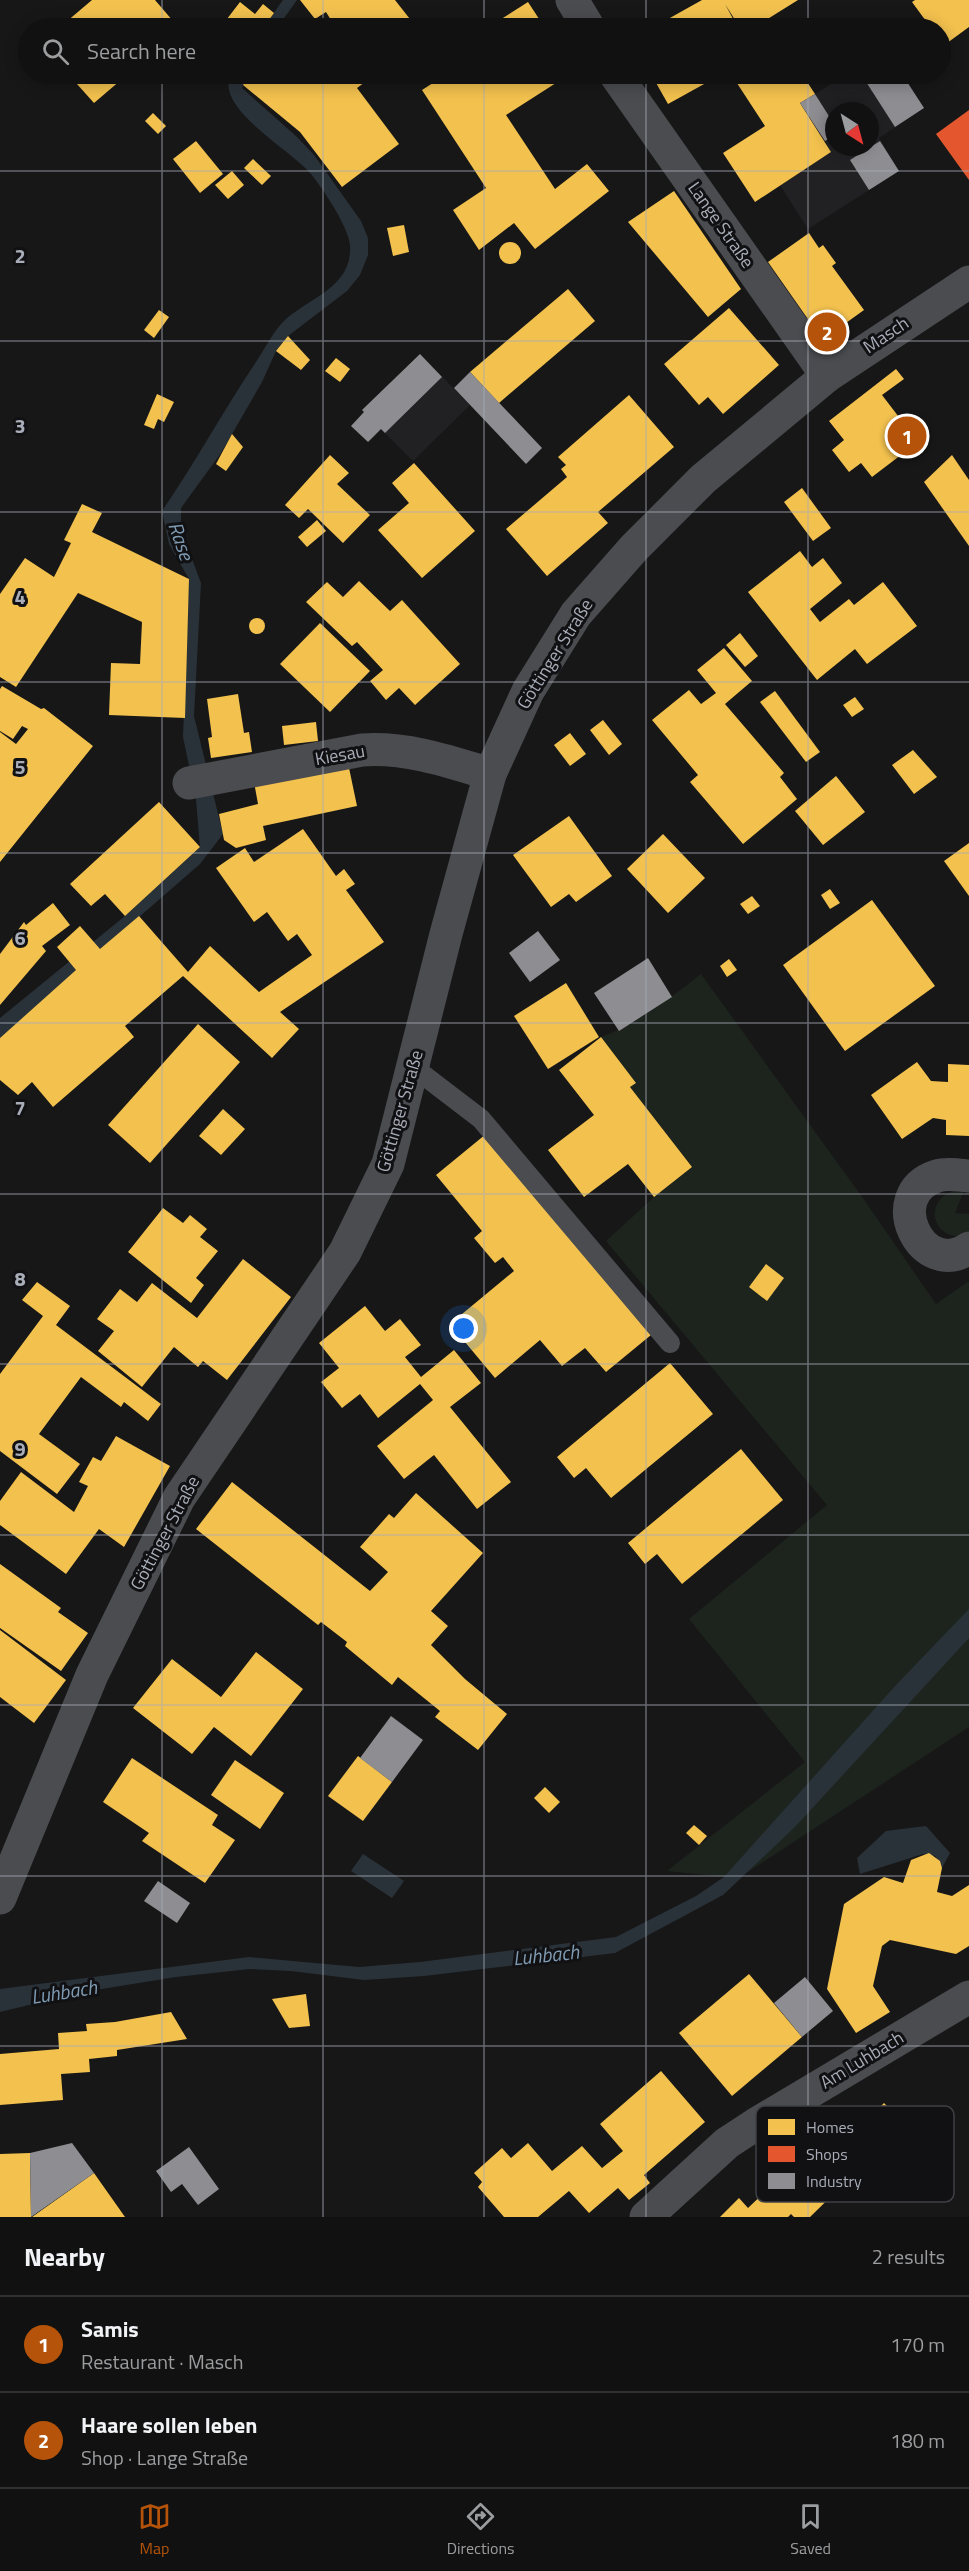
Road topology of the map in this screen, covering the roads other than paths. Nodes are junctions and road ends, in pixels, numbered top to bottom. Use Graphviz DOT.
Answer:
graph roads {
  1 [pos="572,0"];
  2 [pos="583,18"];
  3 [pos="622,84"];
  4 [pos="969,282"];
  5 [pos="827,376"];
  6 [pos="779,416"];
  7 [pos="490,774"];
  8 [pos="202,781"];
  9 [pos="413,1067"];
  10 [pos="969,1176"];
  11 [pos="969,1248"];
  12 [pos="670,1343"];
  13 [pos="0,1898"];
  14 [pos="969,1997"];
  15 [pos="786,2106"];
  16 [pos="756,2124"];
  17 [pos="646,2217"];
  1 -- 2 [label="street"];
  3 -- 5 [label="street, Lange Straße"];
  4 -- 5 [label="street, Masch"];
  5 -- 6 [label="street, Masch"];
  6 -- 7 [label="street, Göttinger Straße"];
  7 -- 8 [label="street, Kiesau"];
  7 -- 9 [label="street, Göttinger Straße"];
  9 -- 12 [label="lane"];
  9 -- 13 [label="street, Göttinger Straße"];
  10 -- 11 [label="street"];
  14 -- 15 [label="street, Am Luhbach"];
  16 -- 17 [label="street, Am Luhbach"];
}
